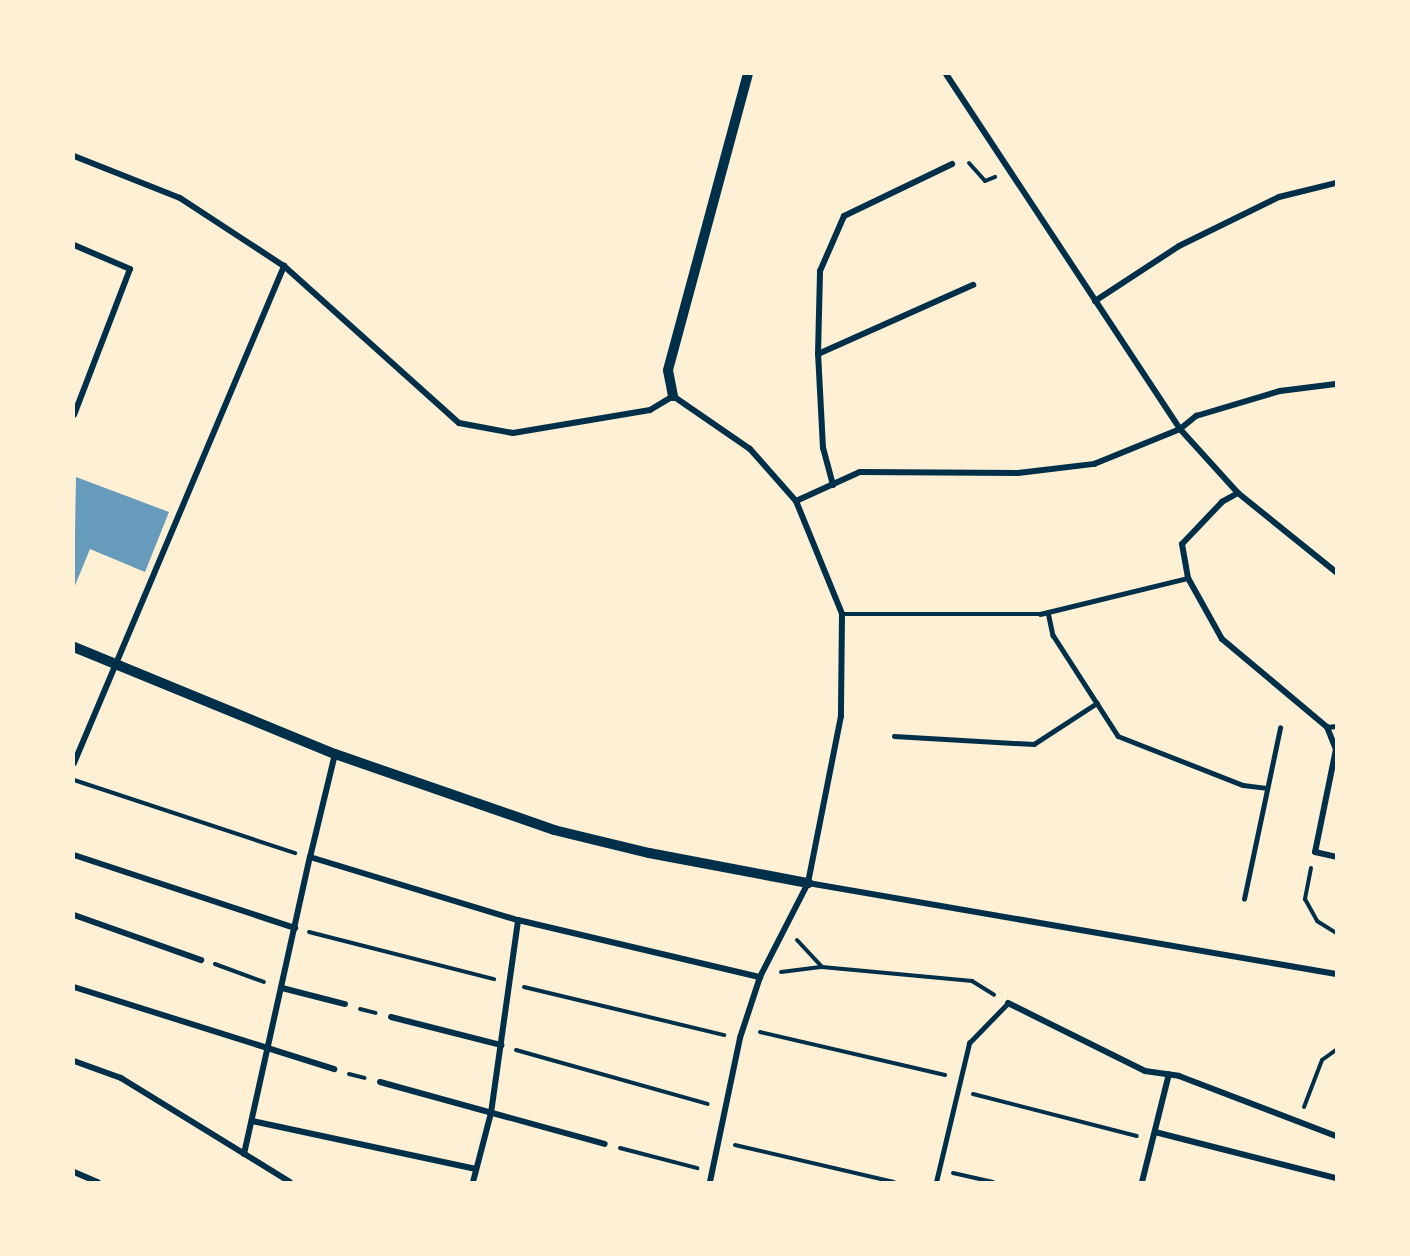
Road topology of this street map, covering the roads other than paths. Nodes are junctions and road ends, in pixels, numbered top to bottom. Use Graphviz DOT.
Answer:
graph roads {
  1 [pos="748,74"];
  2 [pos="946,74"];
  3 [pos="74,156"];
  4 [pos="952,164"];
  5 [pos="1336,183"];
  6 [pos="74,245"];
  7 [pos="284,266"];
  8 [pos="973,285"];
  9 [pos="1095,301"];
  10 [pos="818,354"];
  11 [pos="1336,384"];
  12 [pos="673,396"];
  13 [pos="74,415"];
  14 [pos="1180,429"];
  15 [pos="833,486"];
  16 [pos="1238,493"];
  17 [pos="796,501"];
  18 [pos="1336,572"];
  19 [pos="1188,578"];
  20 [pos="1048,612"];
  21 [pos="842,614"];
  22 [pos="74,647"];
  23 [pos="116,667"];
  24 [pos="1097,703"];
  25 [pos="1336,726"];
  26 [pos="1280,728"];
  27 [pos="1327,728"];
  28 [pos="894,736"];
  29 [pos="335,754"];
  30 [pos="74,763"];
  31 [pos="1266,788"];
  32 [pos="74,855"];
  33 [pos="310,857"];
  34 [pos="1336,857"];
  35 [pos="808,884"];
  36 [pos="1244,899"];
  37 [pos="74,915"];
  38 [pos="518,920"];
  39 [pos="295,928"];
  40 [pos="201,960"];
  41 [pos="1336,974"];
  42 [pos="760,976"];
  43 [pos="74,987"];
  44 [pos="282,988"];
  45 [pos="1008,1003"];
  46 [pos="345,1004"];
  47 [pos="391,1017"];
  48 [pos="501,1046"];
  49 [pos="268,1052"];
  50 [pos="74,1061"];
  51 [pos="334,1069"];
  52 [pos="1169,1074"];
  53 [pos="380,1082"];
  54 [pos="491,1113"];
  55 [pos="252,1121"];
  56 [pos="1155,1132"];
  57 [pos="1336,1136"];
  58 [pos="604,1144"];
  59 [pos="244,1154"];
  60 [pos="476,1169"];
  61 [pos="74,1172"];
  62 [pos="1336,1178"];
  63 [pos="98,1182"];
  64 [pos="290,1182"];
  65 [pos="473,1182"];
  66 [pos="710,1182"];
  67 [pos="936,1182"];
  68 [pos="1142,1182"];
  1 -- 12 [label="street"];
  2 -- 9 [label="street"];
  3 -- 7 [label="street"];
  4 -- 10 [label="street"];
  5 -- 9 [label="street"];
  6 -- 13 [label="street"];
  7 -- 12 [label="street"];
  7 -- 23 [label="street"];
  8 -- 10 [label="street"];
  9 -- 14 [label="street"];
  10 -- 15 [label="street"];
  11 -- 14 [label="street"];
  12 -- 17 [label="street"];
  14 -- 15 [label="street"];
  14 -- 16 [label="street"];
  15 -- 17 [label="street"];
  16 -- 18 [label="street"];
  16 -- 19 [label="street"];
  17 -- 21 [label="street"];
  19 -- 20 [label="lane"];
  19 -- 27 [label="street"];
  20 -- 21 [label="lane"];
  20 -- 24 [label="lane"];
  21 -- 35 [label="street"];
  22 -- 23 [label="street"];
  23 -- 29 [label="street"];
  23 -- 30 [label="street"];
  24 -- 28 [label="lane"];
  24 -- 31 [label="lane"];
  25 -- 27 [label="lane"];
  26 -- 31 [label="lane"];
  27 -- 34 [label="street"];
  29 -- 33 [label="street"];
  29 -- 35 [label="street"];
  31 -- 36 [label="lane"];
  32 -- 39 [label="street"];
  33 -- 38 [label="street"];
  33 -- 39 [label="street"];
  35 -- 41 [label="street"];
  35 -- 42 [label="street"];
  37 -- 40 [label="street"];
  38 -- 42 [label="street"];
  38 -- 48 [label="street"];
  39 -- 44 [label="street"];
  42 -- 66 [label="street"];
  43 -- 49 [label="street"];
  44 -- 46 [label="street"];
  44 -- 49 [label="street"];
  45 -- 52 [label="street"];
  45 -- 67 [label="lane"];
  47 -- 48 [label="street"];
  48 -- 54 [label="street"];
  49 -- 51 [label="street"];
  49 -- 55 [label="street"];
  50 -- 59 [label="street"];
  52 -- 56 [label="street"];
  52 -- 57 [label="street"];
  53 -- 54 [label="street"];
  54 -- 58 [label="street"];
  54 -- 60 [label="street"];
  55 -- 59 [label="street"];
  55 -- 60 [label="street"];
  56 -- 62 [label="street"];
  56 -- 68 [label="street"];
  59 -- 64 [label="street"];
  60 -- 65 [label="street"];
  61 -- 63 [label="street"];
}
